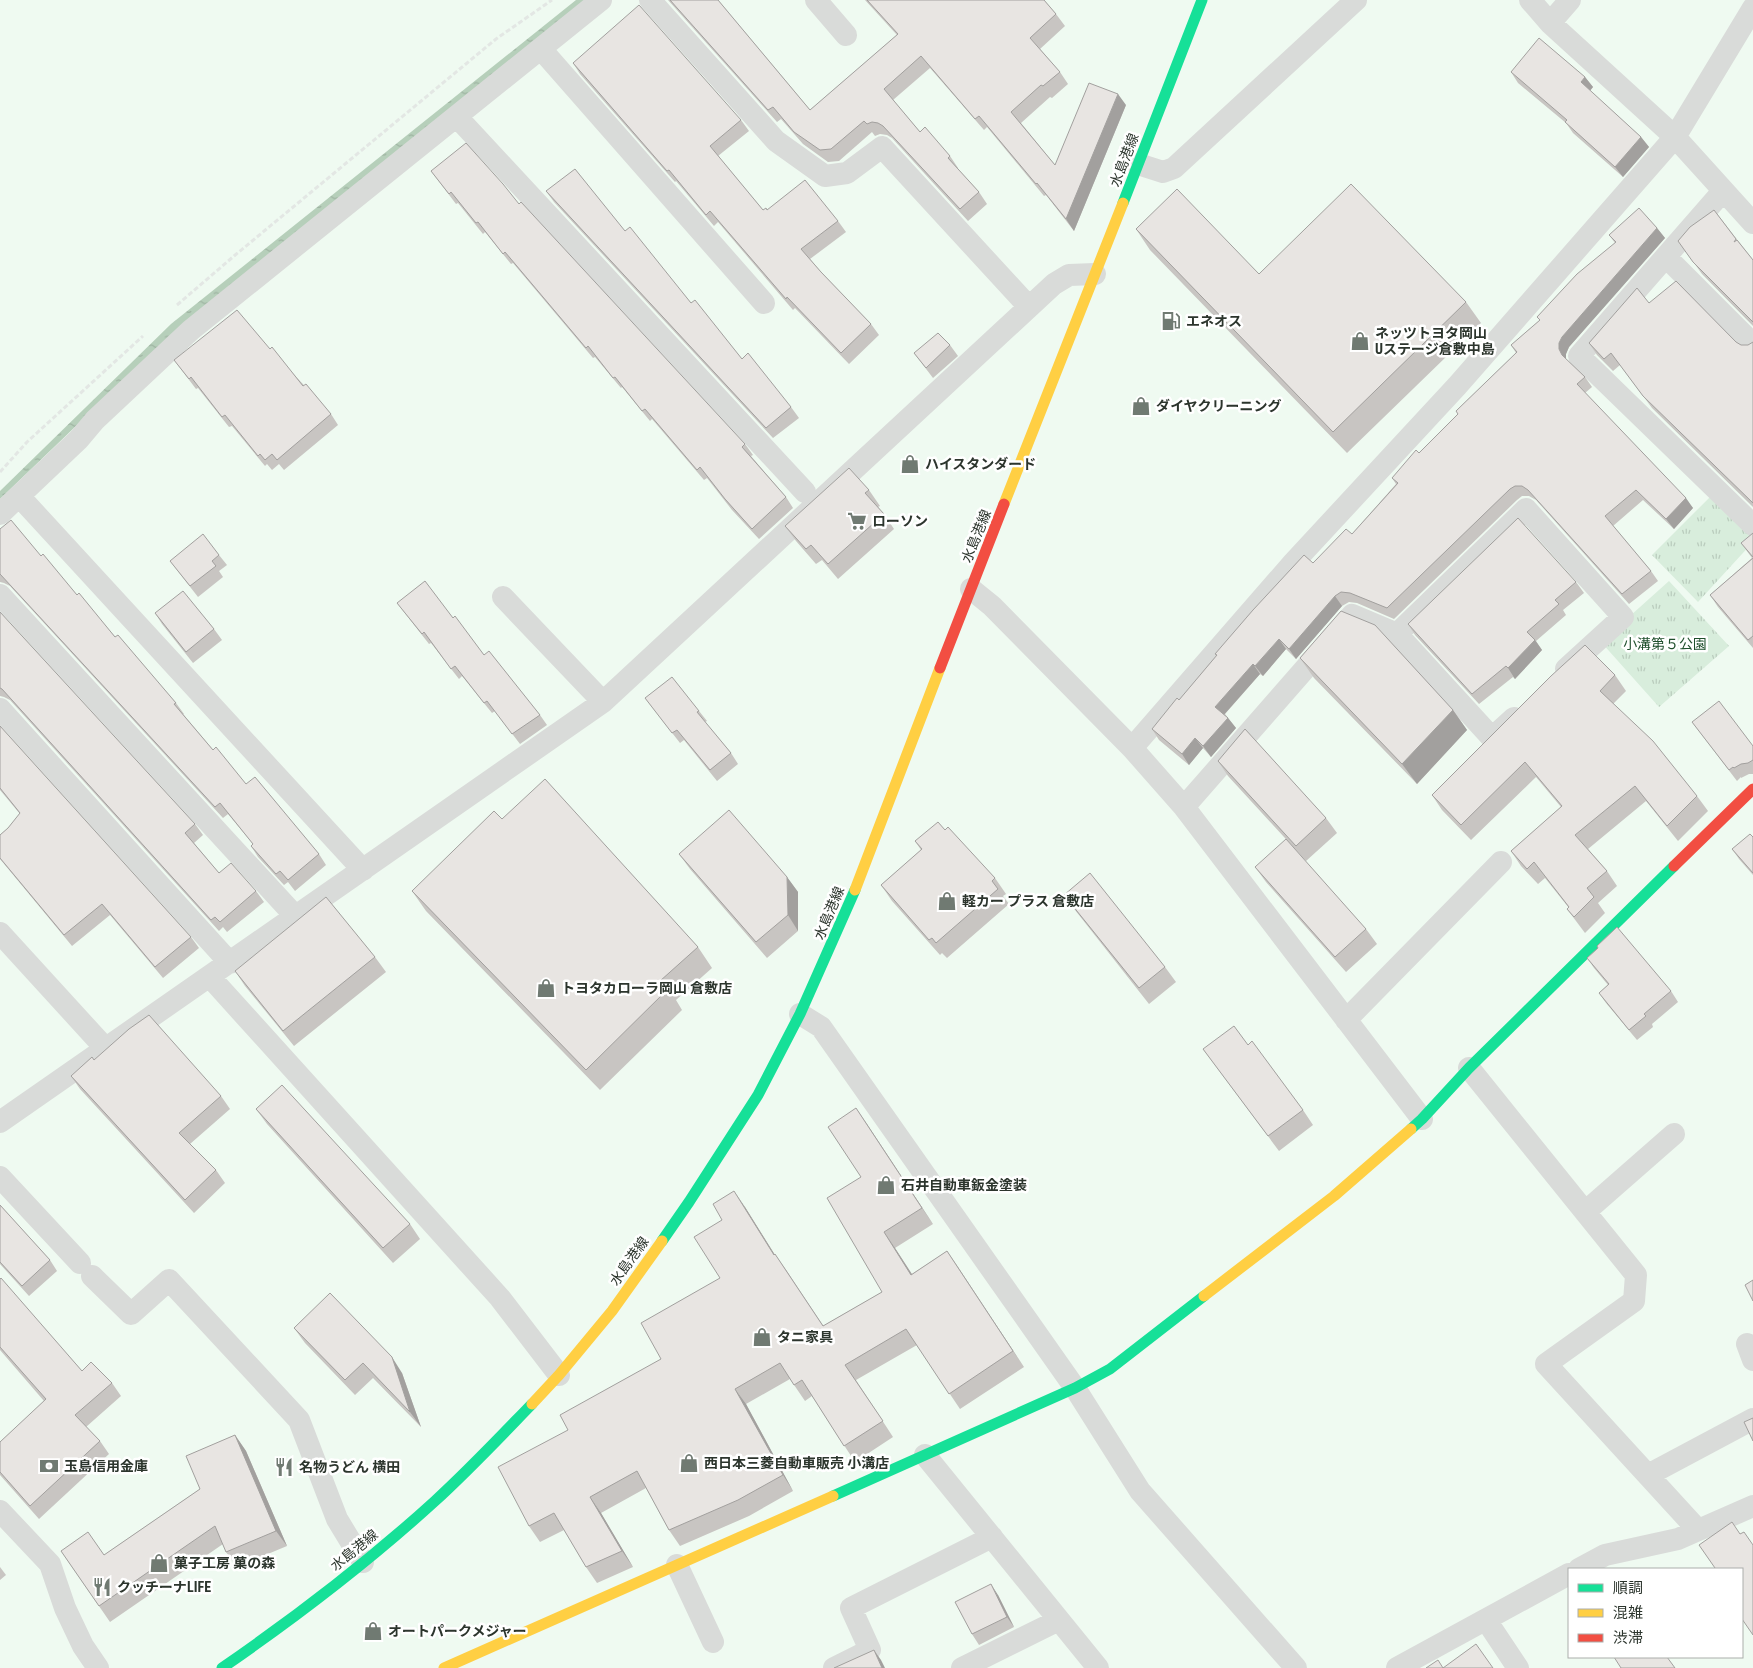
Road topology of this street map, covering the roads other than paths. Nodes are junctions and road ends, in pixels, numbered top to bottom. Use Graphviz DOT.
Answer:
graph roads {
  1 [pos="601,0"];
  2 [pos="650,0"];
  3 [pos="816,0"];
  4 [pos="1202,0"];
  5 [pos="1356,0"];
  6 [pos="1530,0"];
  7 [pos="1570,0"];
  8 [pos="1753,8"];
  9 [pos="1550,23"];
  10 [pos="846,35"];
  11 [pos="540,49"];
  12 [pos="457,117"];
  13 [pos="1675,137"];
  14 [pos="1138,164"];
  15 [pos="1723,191"];
  16 [pos="1753,223"];
  17 [pos="1666,257"];
  18 [pos="1095,274"];
  19 [pos="764,303"];
  20 [pos="1029,307"];
  21 [pos="1753,344"];
  22 [pos="805,492"];
  23 [pos="19,496"];
  24 [pos="0,514"];
  25 [pos="1753,525"];
  26 [pos="971,589"];
  27 [pos="0,595"];
  28 [pos="503,597"];
  29 [pos="1397,634"];
  30 [pos="1550,684"];
  31 [pos="603,702"];
  32 [pos="1529,704"];
  33 [pos="0,709"];
  34 [pos="1132,748"];
  35 [pos="1751,795"];
  36 [pos="1184,807"];
  37 [pos="1501,862"];
  38 [pos="363,870"];
  39 [pos="296,916"];
  40 [pos="0,933"];
  41 [pos="230,963"];
  42 [pos="210,977"];
  43 [pos="800,1014"];
  44 [pos="1346,1020"];
  45 [pos="106,1049"];
  46 [pos="1469,1068"];
  47 [pos="1422,1119"];
  48 [pos="0,1122"];
  49 [pos="1674,1134"];
  50 [pos="0,1177"];
  51 [pos="1585,1212"];
  52 [pos="560,1374"];
  53 [pos="1075,1388"];
  54 [pos="1753,1419"];
  55 [pos="925,1455"];
  56 [pos="1648,1475"];
  57 [pos="1753,1506"];
  58 [pos="0,1511"];
  59 [pos="1697,1529"];
  60 [pos="992,1537"];
  61 [pos="363,1562"];
  62 [pos="677,1565"];
  63 [pos="1581,1568"];
  64 [pos="1568,1575"];
  65 [pos="1059,1620"];
  66 [pos="1486,1620"];
  67 [pos="713,1642"];
  68 [pos="483,1661"];
  69 [pos="98,1668"];
  70 [pos="222,1668"];
  71 [pos="444,1668"];
  72 [pos="834,1668"];
  73 [pos="962,1668"];
  74 [pos="1098,1668"];
  75 [pos="1296,1668"];
  76 [pos="1397,1668"];
  77 [pos="1518,1668"];
  1 -- 11 [label="street"];
  2 -- 20 [label="street"];
  3 -- 10 [label="street"];
  4 -- 14 [label="main road, 水島港線"];
  5 -- 14 [label="street"];
  6 -- 9 [label="street"];
  7 -- 9 [label="street"];
  8 -- 13 [label="street"];
  9 -- 13 [label="street"];
  11 -- 12 [label="street"];
  11 -- 19 [label="street"];
  12 -- 22 [label="street"];
  12 -- 23 [label="street"];
  13 -- 15 [label="street"];
  13 -- 34 [label="street"];
  14 -- 18 [label="main road, 水島港線"];
  15 -- 16 [label="street"];
  15 -- 17 [label="street"];
  17 -- 21 [label="street"];
  17 -- 25 [label="street"];
  18 -- 20 [label="street"];
  18 -- 26 [label="main road, 水島港線"];
  20 -- 31 [label="street"];
  23 -- 24 [label="street"];
  23 -- 38 [label="street"];
  26 -- 34 [label="street"];
  26 -- 43 [label="main road, 水島港線"];
  27 -- 39 [label="street"];
  28 -- 31 [label="street"];
  29 -- 30 [label="street"];
  29 -- 32 [label="street"];
  29 -- 36 [label="street"];
  31 -- 38 [label="street"];
  33 -- 41 [label="street"];
  34 -- 36 [label="street"];
  35 -- 46 [label="main road"];
  36 -- 44 [label="street"];
  37 -- 44 [label="street"];
  38 -- 39 [label="street"];
  39 -- 41 [label="street"];
  40 -- 45 [label="street"];
  41 -- 42 [label="street"];
  42 -- 45 [label="street"];
  42 -- 52 [label="street"];
  43 -- 52 [label="main road, 水島港線"];
  43 -- 53 [label="street"];
  44 -- 47 [label="street"];
  45 -- 48 [label="street"];
  46 -- 47 [label="main road"];
  46 -- 51 [label="street"];
  47 -- 53 [label="main road"];
  49 -- 51 [label="street"];
  50 -- 61 [label="street"];
  51 -- 56 [label="street"];
  52 -- 61 [label="main road, 水島港線"];
  53 -- 55 [label="main road"];
  53 -- 75 [label="street"];
  54 -- 56 [label="street"];
  55 -- 60 [label="street"];
  55 -- 62 [label="main road"];
  56 -- 59 [label="street"];
  57 -- 59 [label="street"];
  58 -- 69 [label="street"];
  59 -- 63 [label="street"];
  60 -- 65 [label="street"];
  60 -- 72 [label="street"];
  61 -- 70 [label="main road, 水島港線"];
  62 -- 67 [label="street"];
  62 -- 68 [label="main road"];
  64 -- 66 [label="street"];
  65 -- 73 [label="street"];
  65 -- 74 [label="street"];
  66 -- 76 [label="street"];
  66 -- 77 [label="street"];
  68 -- 71 [label="main road"];
}
